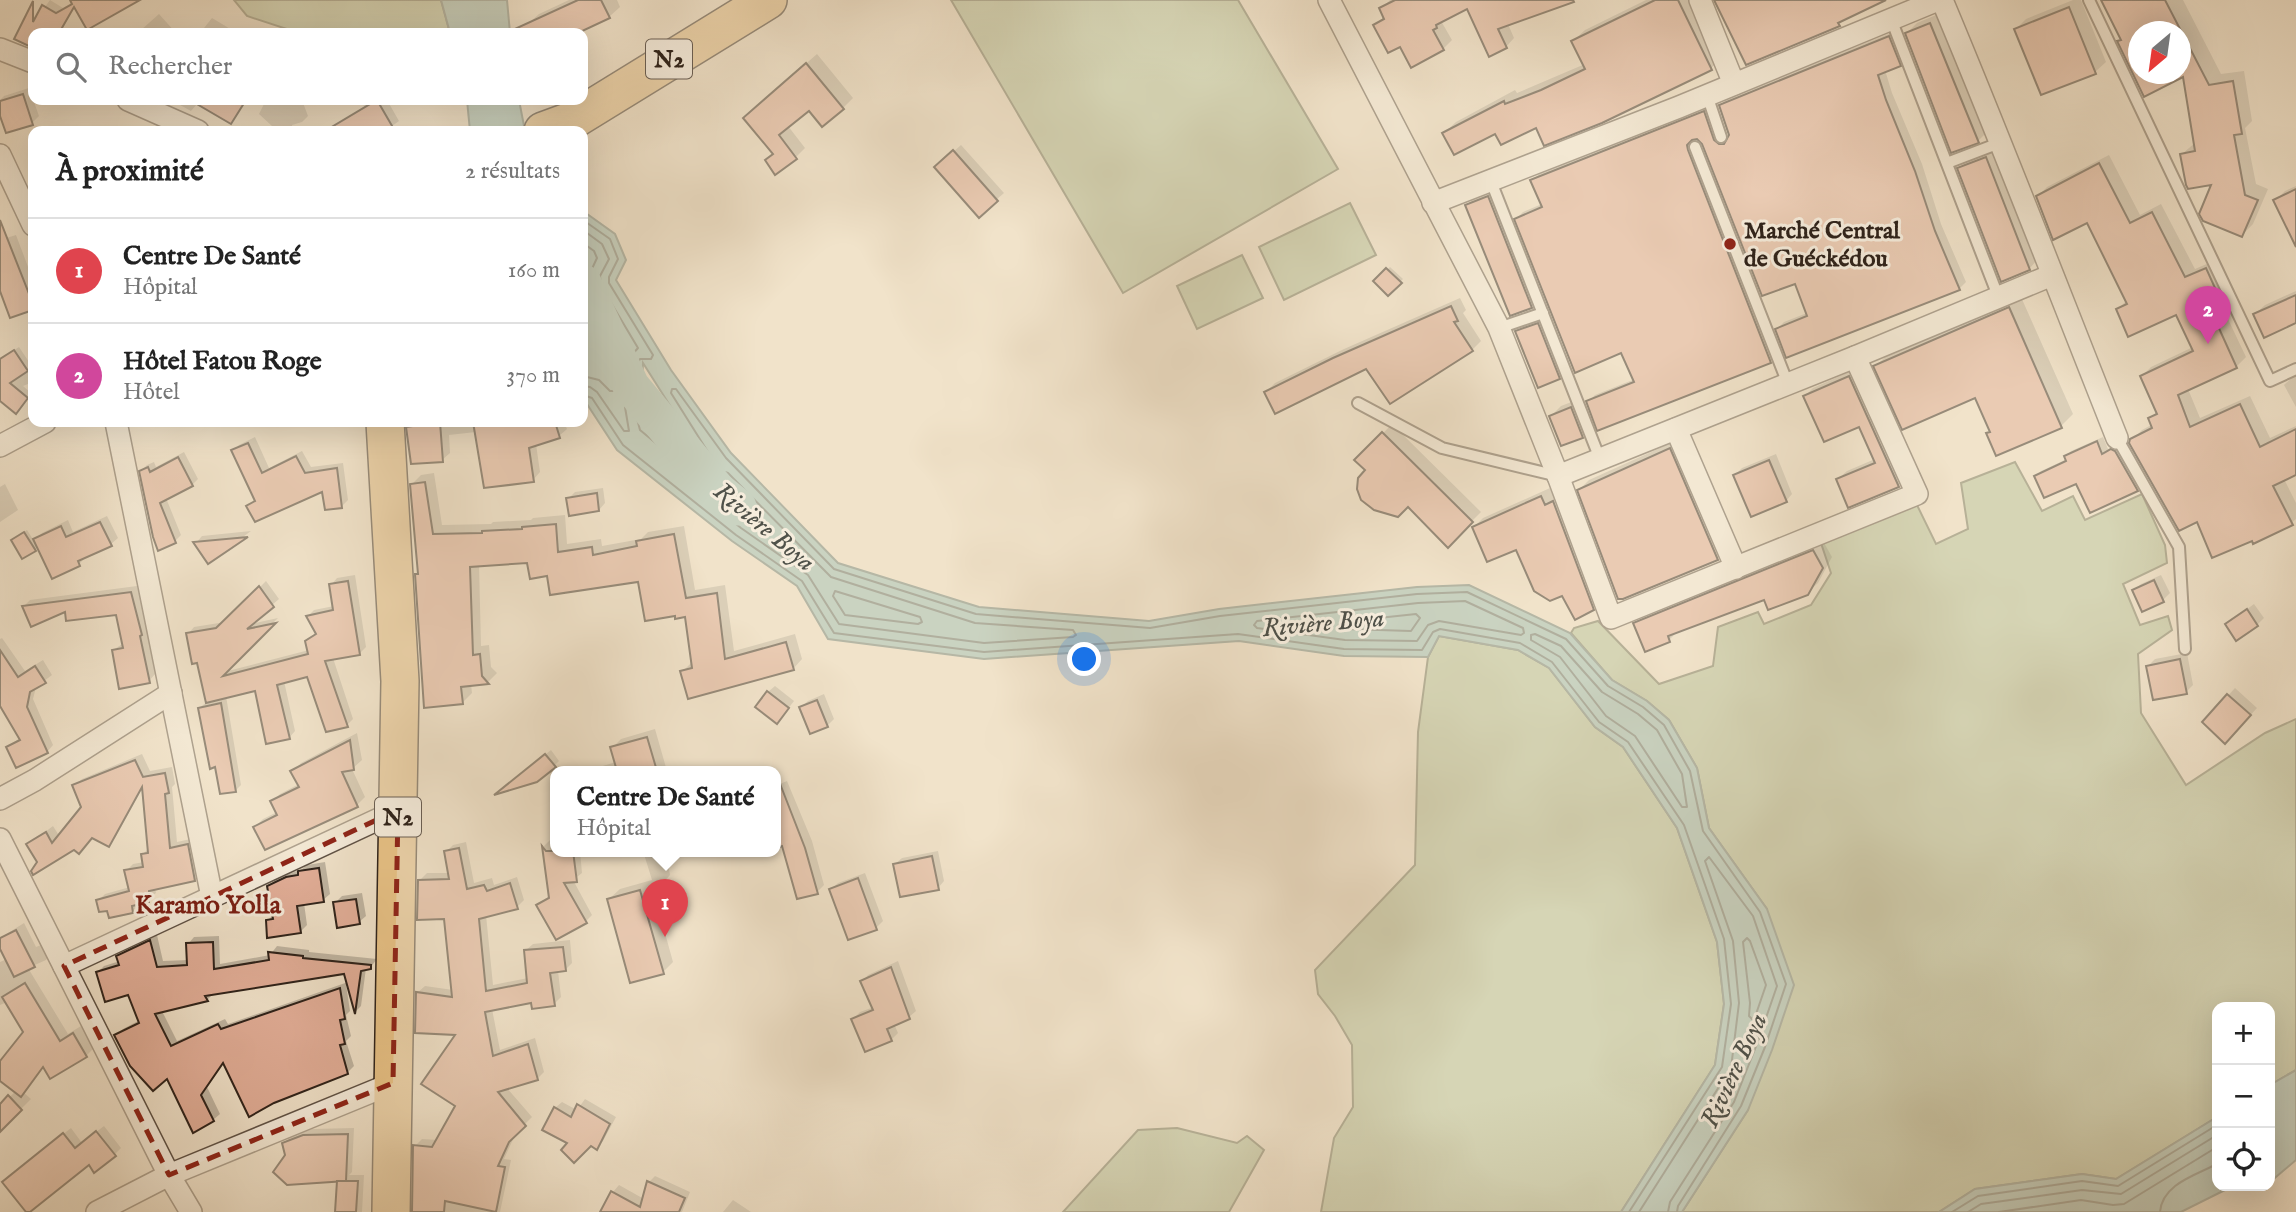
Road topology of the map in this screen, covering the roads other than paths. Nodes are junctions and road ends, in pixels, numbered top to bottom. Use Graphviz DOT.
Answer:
graph roads {
  1 [pos="768,0"];
  2 [pos="1329,0"];
  3 [pos="1700,0"];
  4 [pos="1940,0"];
  5 [pos="2089,0"];
  6 [pos="1891,19"];
  7 [pos="0,50"];
  8 [pos="28,60"];
  9 [pos="1734,83"];
  10 [pos="1707,95"];
  11 [pos="139,105"];
  12 [pos="187,126"];
  13 [pos="558,126"];
  14 [pos="1721,137"];
  15 [pos="2002,142"];
  16 [pos="1695,147"];
  17 [pos="0,155"];
  18 [pos="1947,163"];
  19 [pos="1490,180"];
  20 [pos="1433,202"];
  21 [pos="28,214"];
  22 [pos="2052,275"];
  23 [pos="1998,296"];
  24 [pos="1543,313"];
  25 [pos="1499,328"];
  26 [pos="1855,357"];
  27 [pos="2296,369"];
  28 [pos="1788,384"];
  29 [pos="1358,403"];
  30 [pos="36,427"];
  31 [pos="117,427"];
  32 [pos="385,427"];
  33 [pos="1676,429"];
  34 [pos="2117,438"];
  35 [pos="0,446"];
  36 [pos="1600,459"];
  37 [pos="1558,476"];
  38 [pos="1736,568"];
  39 [pos="2185,649"];
  40 [pos="171,693"];
  41 [pos="0,799"];
  42 [pos="398,810"];
  43 [pos="0,839"];
  44 [pos="212,897"];
  45 [pos="64,965"];
  46 [pos="393,1083"];
  47 [pos="169,1175"];
  48 [pos="97,1212"];
  49 [pos="191,1212"];
  50 [pos="391,1212"];
  1 -- 13 [label="highway, N2"];
  2 -- 20 [label="street"];
  3 -- 9 [label="street"];
  4 -- 6 [label="street"];
  4 -- 15 [label="street"];
  5 -- 27 [label="lane"];
  6 -- 9 [label="street"];
  6 -- 18 [label="lane"];
  7 -- 8 [label="street"];
  9 -- 10 [label="street"];
  10 -- 14 [label="lane"];
  10 -- 19 [label="street"];
  11 -- 12 [label="street"];
  15 -- 18 [label="lane"];
  15 -- 22 [label="street"];
  16 -- 28 [label="lane"];
  17 -- 21 [label="street"];
  18 -- 23 [label="lane"];
  19 -- 20 [label="street"];
  19 -- 24 [label="lane"];
  20 -- 25 [label="street"];
  22 -- 23 [label="street"];
  22 -- 34 [label="street"];
  23 -- 26 [label="street"];
  24 -- 25 [label="lane"];
  24 -- 36 [label="lane"];
  25 -- 37 [label="street"];
  26 -- 28 [label="street"];
  26 -- 38 [label="street"];
  28 -- 33 [label="street"];
  29 -- 37 [label="lane"];
  30 -- 35 [label="street"];
  31 -- 40 [label="street"];
  32 -- 42 [label="highway, N2"];
  33 -- 36 [label="street"];
  33 -- 38 [label="street"];
  34 -- 39 [label="lane"];
  36 -- 37 [label="street"];
  37 -- 38 [label="street"];
  40 -- 41 [label="street"];
  40 -- 44 [label="street"];
  42 -- 44 [label="street"];
  42 -- 46 [label="highway, N2"];
  43 -- 45 [label="street"];
  44 -- 45 [label="street"];
  45 -- 47 [label="street"];
  46 -- 47 [label="street"];
  46 -- 50 [label="highway, N2"];
  47 -- 48 [label="street"];
  47 -- 49 [label="street"];
}
